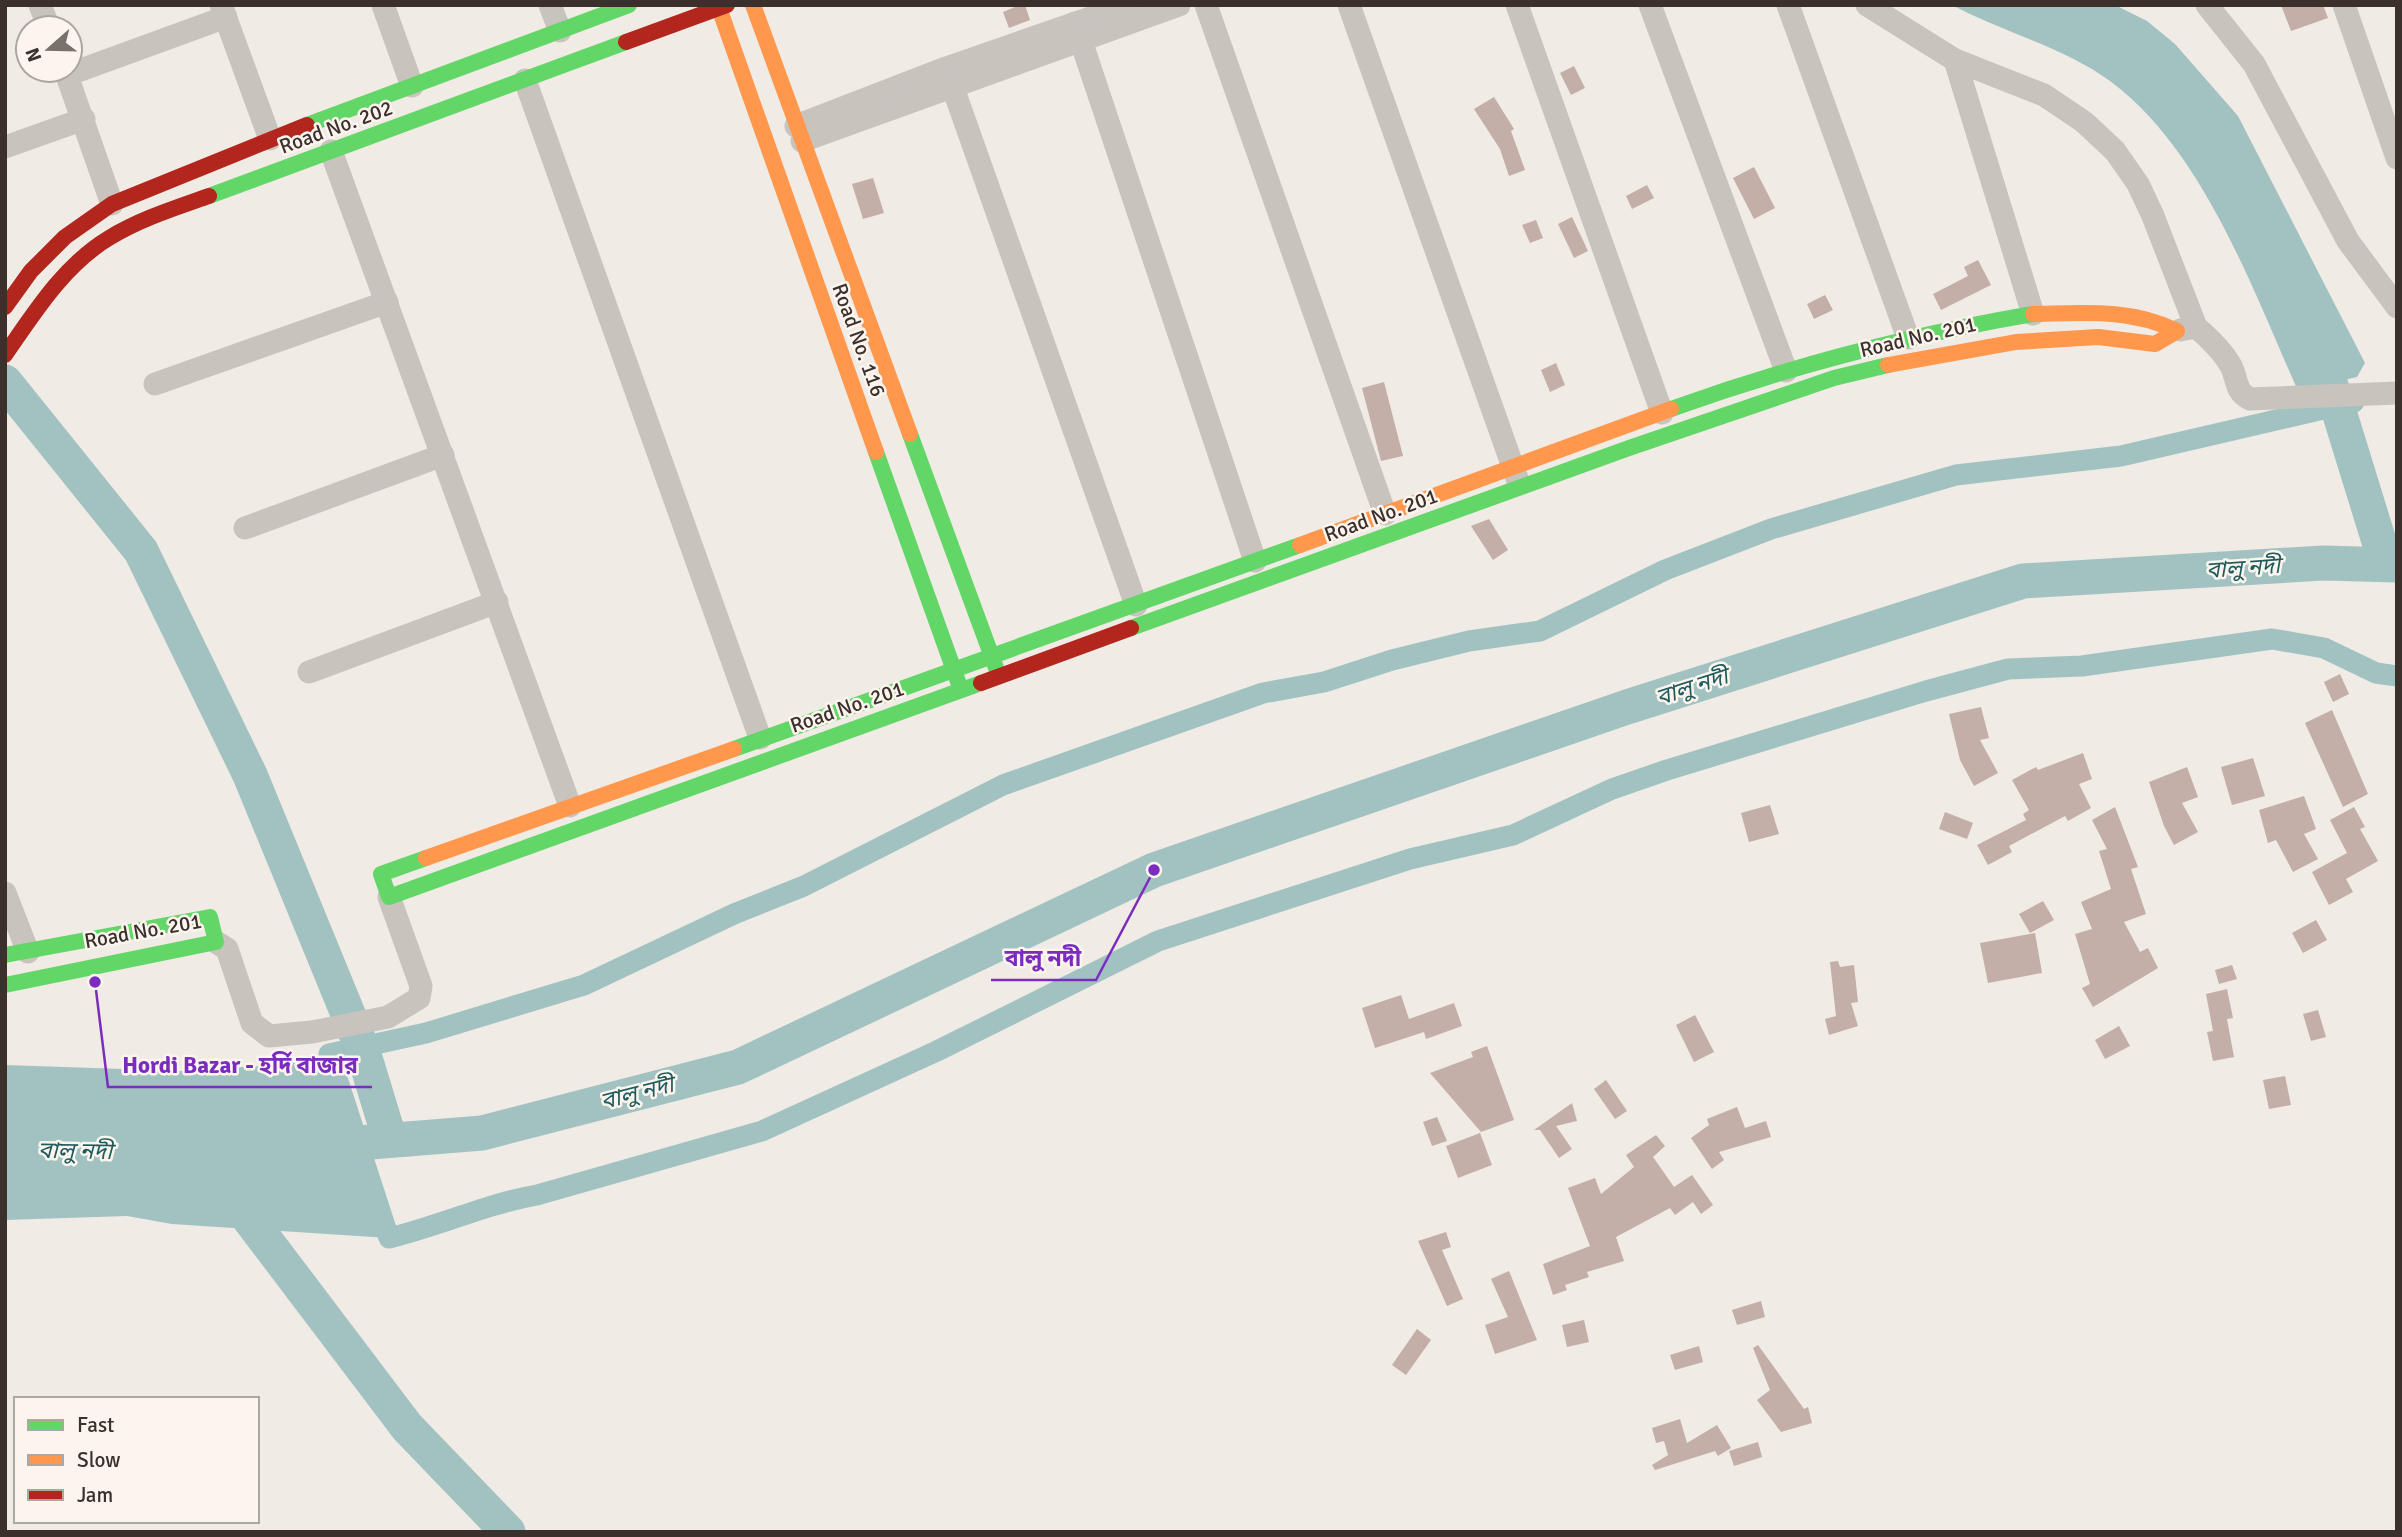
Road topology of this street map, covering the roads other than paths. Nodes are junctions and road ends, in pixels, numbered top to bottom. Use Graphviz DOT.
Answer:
graph roads {
  1 [pos="383,5"];
  2 [pos="550,5"];
  3 [pos="629,5"];
  4 [pos="753,5"];
  5 [pos="1128,5"];
  6 [pos="1179,5"];
  7 [pos="1206,5"];
  8 [pos="1349,5"];
  9 [pos="1363,5"];
  10 [pos="1517,5"];
  11 [pos="1788,5"];
  12 [pos="1867,5"];
  13 [pos="2207,5"];
  14 [pos="2344,5"];
  15 [pos="721,6"];
  16 [pos="1652,6"];
  17 [pos="223,11"];
  18 [pos="559,31"];
  19 [pos="1077,31"];
  20 [pos="1955,60"];
  21 [pos="84,66"];
  22 [pos="525,80"];
  23 [pos="70,84"];
  24 [pos="952,85"];
  25 [pos="412,86"];
  26 [pos="84,118"];
  27 [pos="799,133"];
  28 [pos="270,139"];
  29 [pos="5,148"];
  30 [pos="331,151"];
  31 [pos="2397,158"];
  32 [pos="112,204"];
  33 [pos="387,302"];
  34 [pos="5,307"];
  35 [pos="2397,307"];
  36 [pos="2033,314"];
  37 [pos="2187,329"];
  38 [pos="1908,338"];
  39 [pos="5,355"];
  40 [pos="1786,371"];
  41 [pos="156,384"];
  42 [pos="2397,393"];
  43 [pos="1661,413"];
  44 [pos="443,455"];
  45 [pos="1522,475"];
  46 [pos="1385,514"];
  47 [pos="245,528"];
  48 [pos="1255,561"];
  49 [pos="497,602"];
  50 [pos="1136,605"];
  51 [pos="992,657"];
  52 [pos="954,670"];
  53 [pos="309,672"];
  54 [pos="999,676"];
  55 [pos="961,690"];
  56 [pos="760,738"];
  57 [pos="570,806"];
  58 [pos="5,893"];
  59 [pos="389,897"];
  60 [pos="216,942"];
  61 [pos="17,953"];
  62 [pos="5,985"];
  1 -- 25 [label="street"];
  2 -- 18 [label="street"];
  3 -- 18 [label="street, Road No. 202"];
  4 -- 27 [label="street, Road No. 116"];
  5 -- 19 [label="street"];
  6 -- 19 [label="street"];
  7 -- 46 [label="street"];
  8 -- 45 [label="street"];
  9 -- 45 [label="street"];
  10 -- 43 [label="street"];
  11 -- 38 [label="street"];
  12 -- 20 [label="street"];
  13 -- 35 [label="street"];
  14 -- 31 [label="street"];
  15 -- 22 [label="street, Road No. 202"];
  15 -- 52 [label="street, Road No. 116"];
  16 -- 40 [label="street"];
  17 -- 21 [label="street"];
  17 -- 28 [label="street"];
  18 -- 25 [label="street, Road No. 202"];
  19 -- 24 [label="street"];
  19 -- 27 [label="street"];
  19 -- 48 [label="street"];
  20 -- 36 [label="street"];
  20 -- 37 [label="street"];
  22 -- 30 [label="street, Road No. 202"];
  22 -- 56 [label="street"];
  23 -- 26 [label="street"];
  24 -- 27 [label="street"];
  24 -- 50 [label="street"];
  25 -- 28 [label="street, Road No. 202"];
  26 -- 29 [label="street"];
  26 -- 32 [label="street"];
  27 -- 51 [label="street, Road No. 116"];
  28 -- 32 [label="street, Road No. 202"];
  30 -- 33 [label="street"];
  30 -- 39 [label="street, Road No. 202"];
  32 -- 34 [label="street, Road No. 202"];
  33 -- 41 [label="street"];
  33 -- 44 [label="street"];
  36 -- 37 [label="street, Road No. 201"];
  36 -- 38 [label="street, Road No. 201"];
  37 -- 42 [label="street"];
  37 -- 45 [label="street, Road No. 201"];
  38 -- 40 [label="street, Road No. 201"];
  40 -- 43 [label="street, Road No. 201"];
  43 -- 45 [label="street, Road No. 201"];
  44 -- 47 [label="street"];
  44 -- 49 [label="street"];
  45 -- 46 [label="street, Road No. 201"];
  45 -- 54 [label="street, Road No. 201"];
  46 -- 48 [label="street, Road No. 201"];
  48 -- 50 [label="street, Road No. 201"];
  49 -- 53 [label="street"];
  49 -- 57 [label="street"];
  50 -- 51 [label="street, Road No. 201"];
  51 -- 52 [label="street, Road No. 201"];
  51 -- 54 [label="street, Road No. 116"];
  52 -- 55 [label="street, Road No. 116"];
  52 -- 56 [label="street, Road No. 201"];
  54 -- 55 [label="street, Road No. 201"];
  55 -- 59 [label="street, Road No. 201"];
  56 -- 57 [label="street, Road No. 201"];
  57 -- 59 [label="street, Road No. 201"];
  58 -- 61 [label="street"];
  59 -- 60 [label="street"];
  60 -- 61 [label="street, Road No. 201"];
  60 -- 62 [label="street, Road No. 201"];
}
